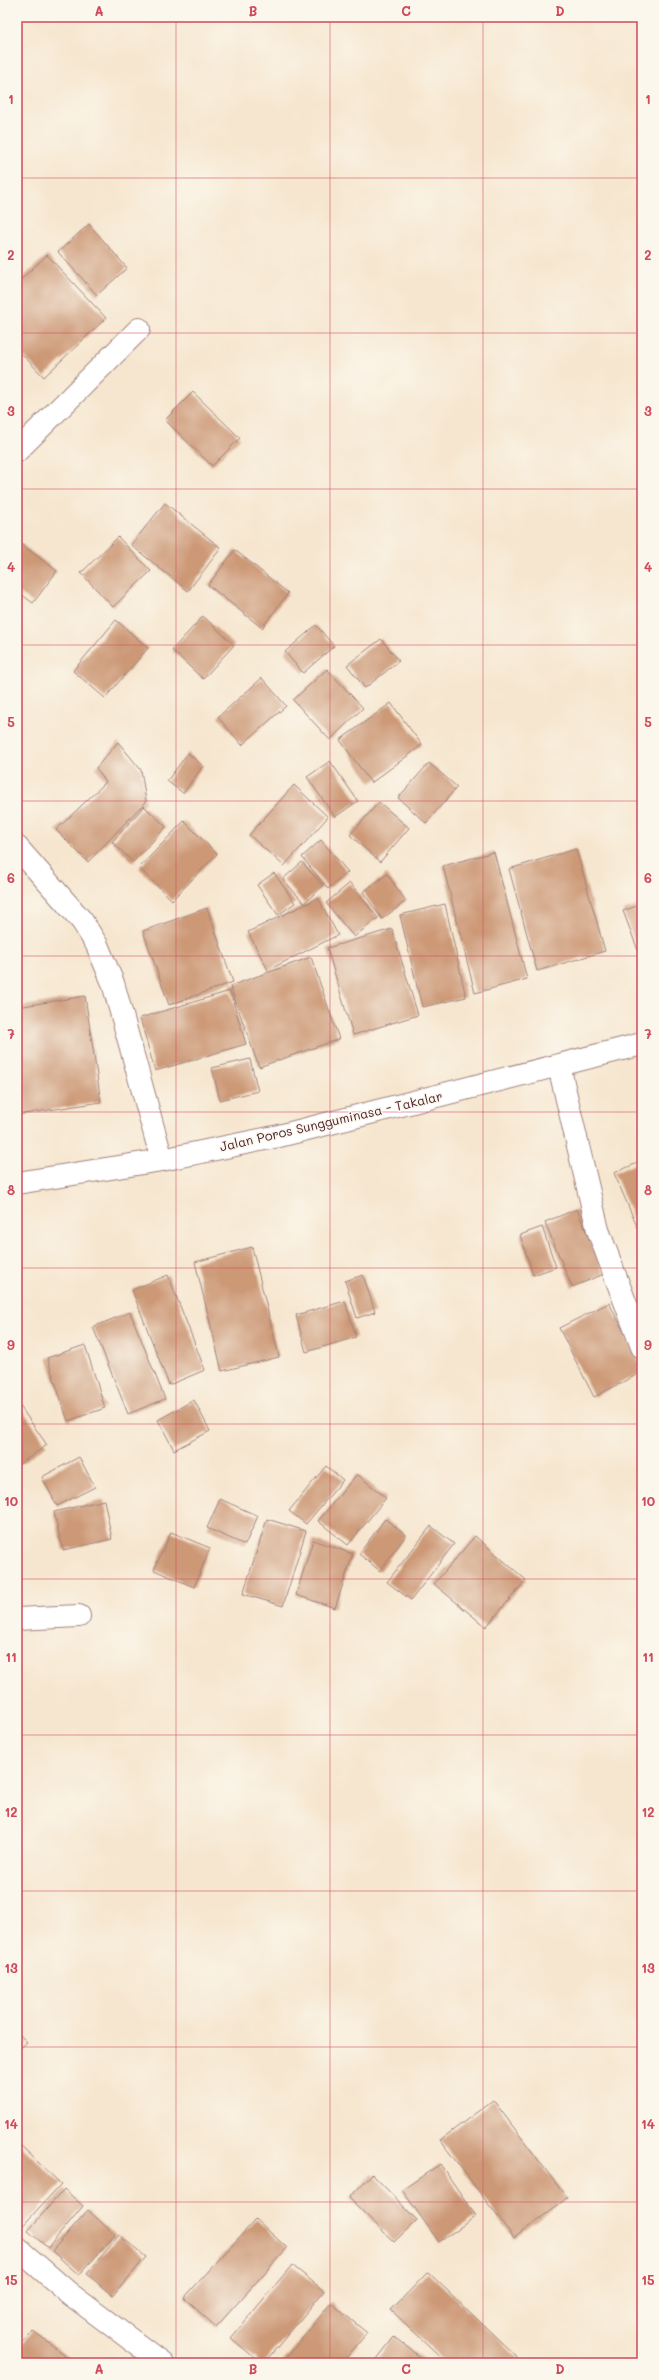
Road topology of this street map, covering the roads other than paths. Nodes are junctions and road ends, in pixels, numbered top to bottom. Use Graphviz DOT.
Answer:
graph roads {
  1 [pos="139,329"];
  2 [pos="17,452"];
  3 [pos="17,847"];
  4 [pos="642,1044"];
  5 [pos="559,1066"];
  6 [pos="162,1160"];
  7 [pos="17,1183"];
  8 [pos="642,1347"];
  9 [pos="79,1616"];
  10 [pos="17,1619"];
  11 [pos="17,2248"];
  12 [pos="162,2363"];
  1 -- 2 [label="main road"];
  3 -- 6 [label="main road"];
  4 -- 5 [label="main road, Jalan Poros Sungguminasa - Takalar"];
  5 -- 6 [label="main road, Jalan Poros Sungguminasa - Takalar"];
  5 -- 8 [label="main road"];
  6 -- 7 [label="main road, Jalan Poros Sungguminasa - Takalar"];
  9 -- 10 [label="main road"];
  11 -- 12 [label="main road"];
}
